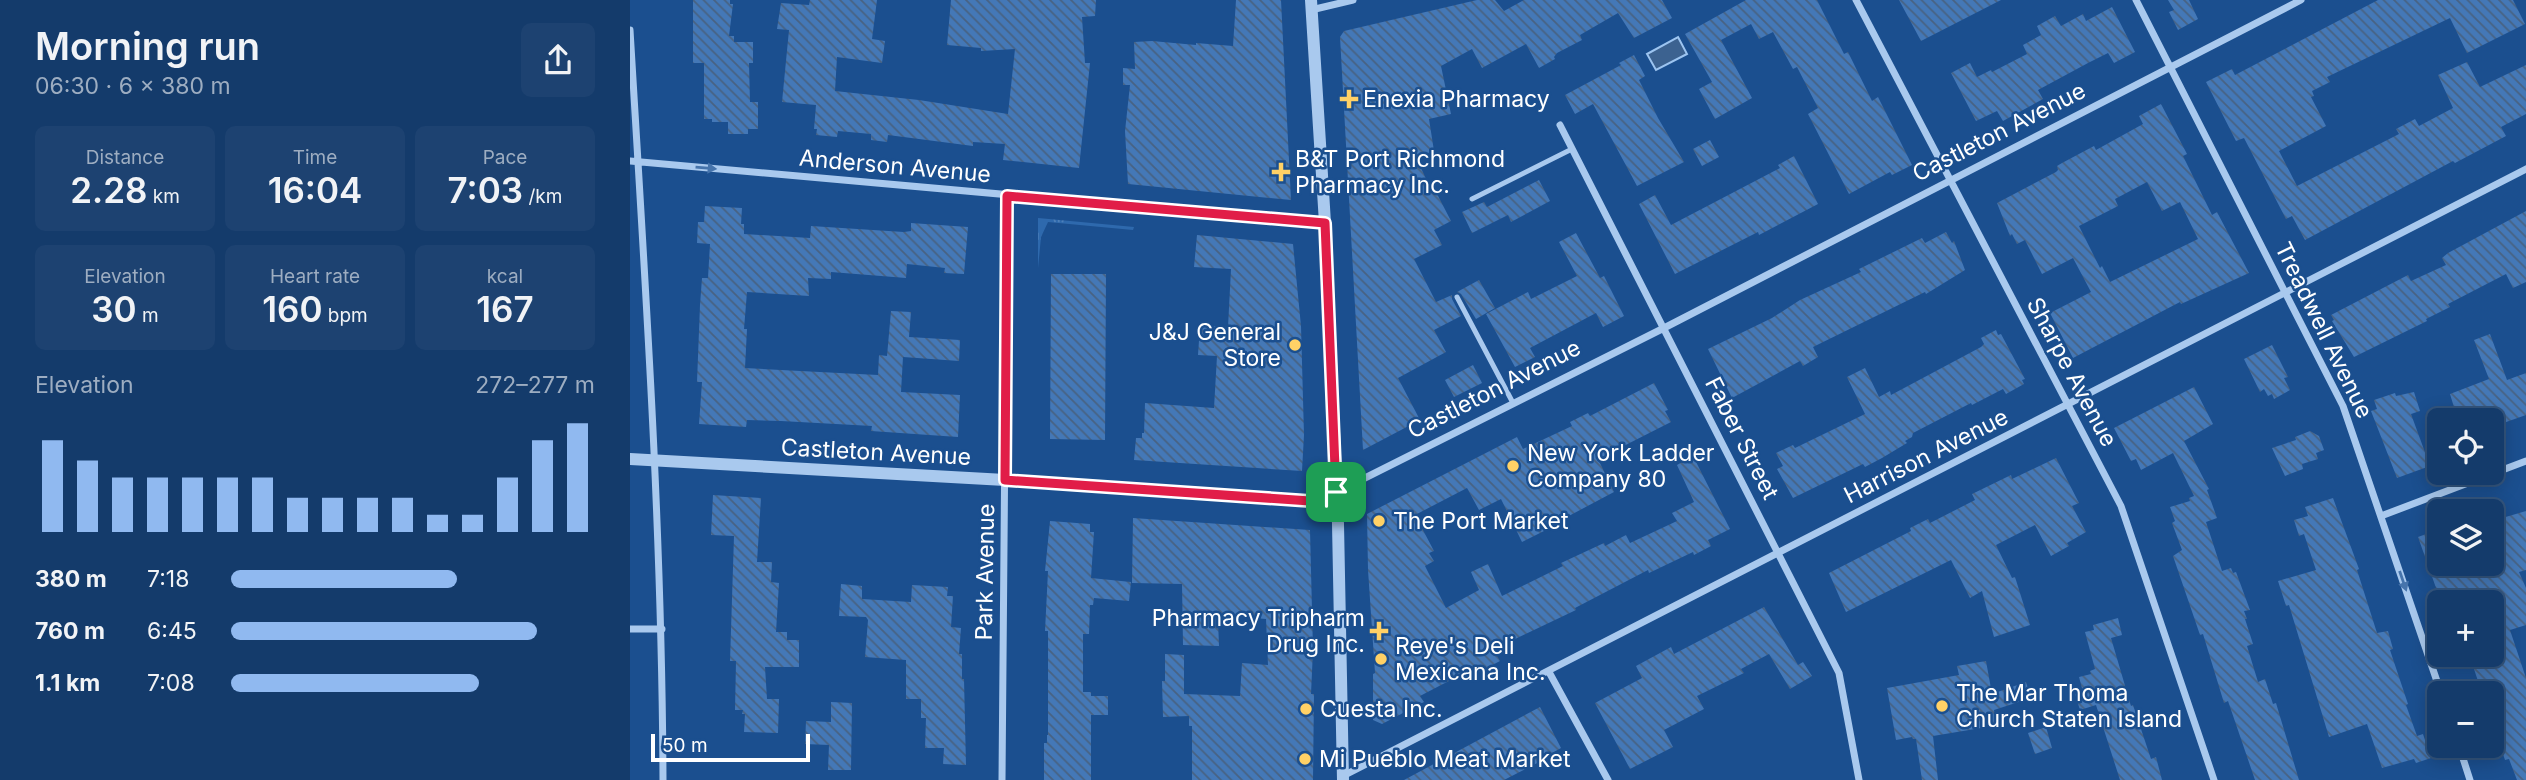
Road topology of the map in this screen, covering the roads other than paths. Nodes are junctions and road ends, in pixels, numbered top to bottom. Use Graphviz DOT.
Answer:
graph roads {
  1 [pos="1353,0"];
  2 [pos="1856,0"];
  3 [pos="2136,0"];
  4 [pos="2301,0"];
  5 [pos="1311,5"];
  6 [pos="630,30"];
  7 [pos="2171,67"];
  8 [pos="1560,125"];
  9 [pos="1572,149"];
  10 [pos="634,161"];
  11 [pos="2526,169"];
  12 [pos="1951,180"];
  13 [pos="1007,196"];
  14 [pos="1472,199"];
  15 [pos="1325,223"];
  16 [pos="2287,292"];
  17 [pos="1457,297"];
  18 [pos="1664,328"];
  19 [pos="1513,403"];
  20 [pos="2067,405"];
  21 [pos="630,459"];
  22 [pos="656,460"];
  23 [pos="2526,461"];
  24 [pos="1005,480"];
  25 [pos="1336,492"];
  26 [pos="2381,516"];
  27 [pos="1779,553"];
  28 [pos="630,629"];
  29 [pos="662,629"];
  30 [pos="1549,672"];
  31 [pos="2437,681"];
  32 [pos="2463,758"];
  33 [pos="1343,778"];
  34 [pos="663,780"];
  35 [pos="1002,780"];
  36 [pos="1608,780"];
  37 [pos="1859,780"];
  38 [pos="2214,780"];
  39 [pos="2470,780"];
  1 -- 5 [label="street"];
  2 -- 12 [label="street, Sharpe Avenue"];
  3 -- 7 [label="street, Treadwell Avenue"];
  4 -- 7 [label="street, Castleton Avenue"];
  5 -- 15 [label="street"];
  6 -- 10 [label="street"];
  7 -- 12 [label="street, Castleton Avenue"];
  7 -- 16 [label="street, Treadwell Avenue"];
  8 -- 9 [label="street, Faber Street"];
  9 -- 14 [label="lane"];
  9 -- 18 [label="street, Faber Street"];
  10 -- 13 [label="street, Anderson Avenue, one-way"];
  10 -- 22 [label="street"];
  11 -- 16 [label="street, Harrison Avenue"];
  12 -- 18 [label="street, Castleton Avenue"];
  12 -- 20 [label="street, Sharpe Avenue"];
  13 -- 15 [label="street, Anderson Avenue"];
  13 -- 24 [label="street, Park Avenue"];
  15 -- 25 [label="street"];
  16 -- 20 [label="street, Harrison Avenue"];
  16 -- 26 [label="street, Treadwell Avenue"];
  17 -- 19 [label="lane"];
  18 -- 19 [label="street, Castleton Avenue"];
  18 -- 27 [label="street, Faber Street"];
  19 -- 25 [label="street, Castleton Avenue"];
  20 -- 27 [label="street, Harrison Avenue"];
  20 -- 38 [label="street, Sharpe Avenue"];
  21 -- 22 [label="street, Castleton Avenue"];
  22 -- 24 [label="street, Castleton Avenue"];
  22 -- 29 [label="street"];
  23 -- 26 [label="street"];
  24 -- 25 [label="street, Castleton Avenue"];
  24 -- 35 [label="street, Park Avenue"];
  25 -- 33 [label="street"];
  26 -- 31 [label="street, Treadwell Avenue, one-way"];
  27 -- 30 [label="street, Harrison Avenue"];
  27 -- 37 [label="street, Faber Street"];
  28 -- 29 [label="street"];
  29 -- 34 [label="street"];
  30 -- 33 [label="street, Harrison Avenue"];
  30 -- 36 [label="street"];
  32 -- 39 [label="street"];
}
